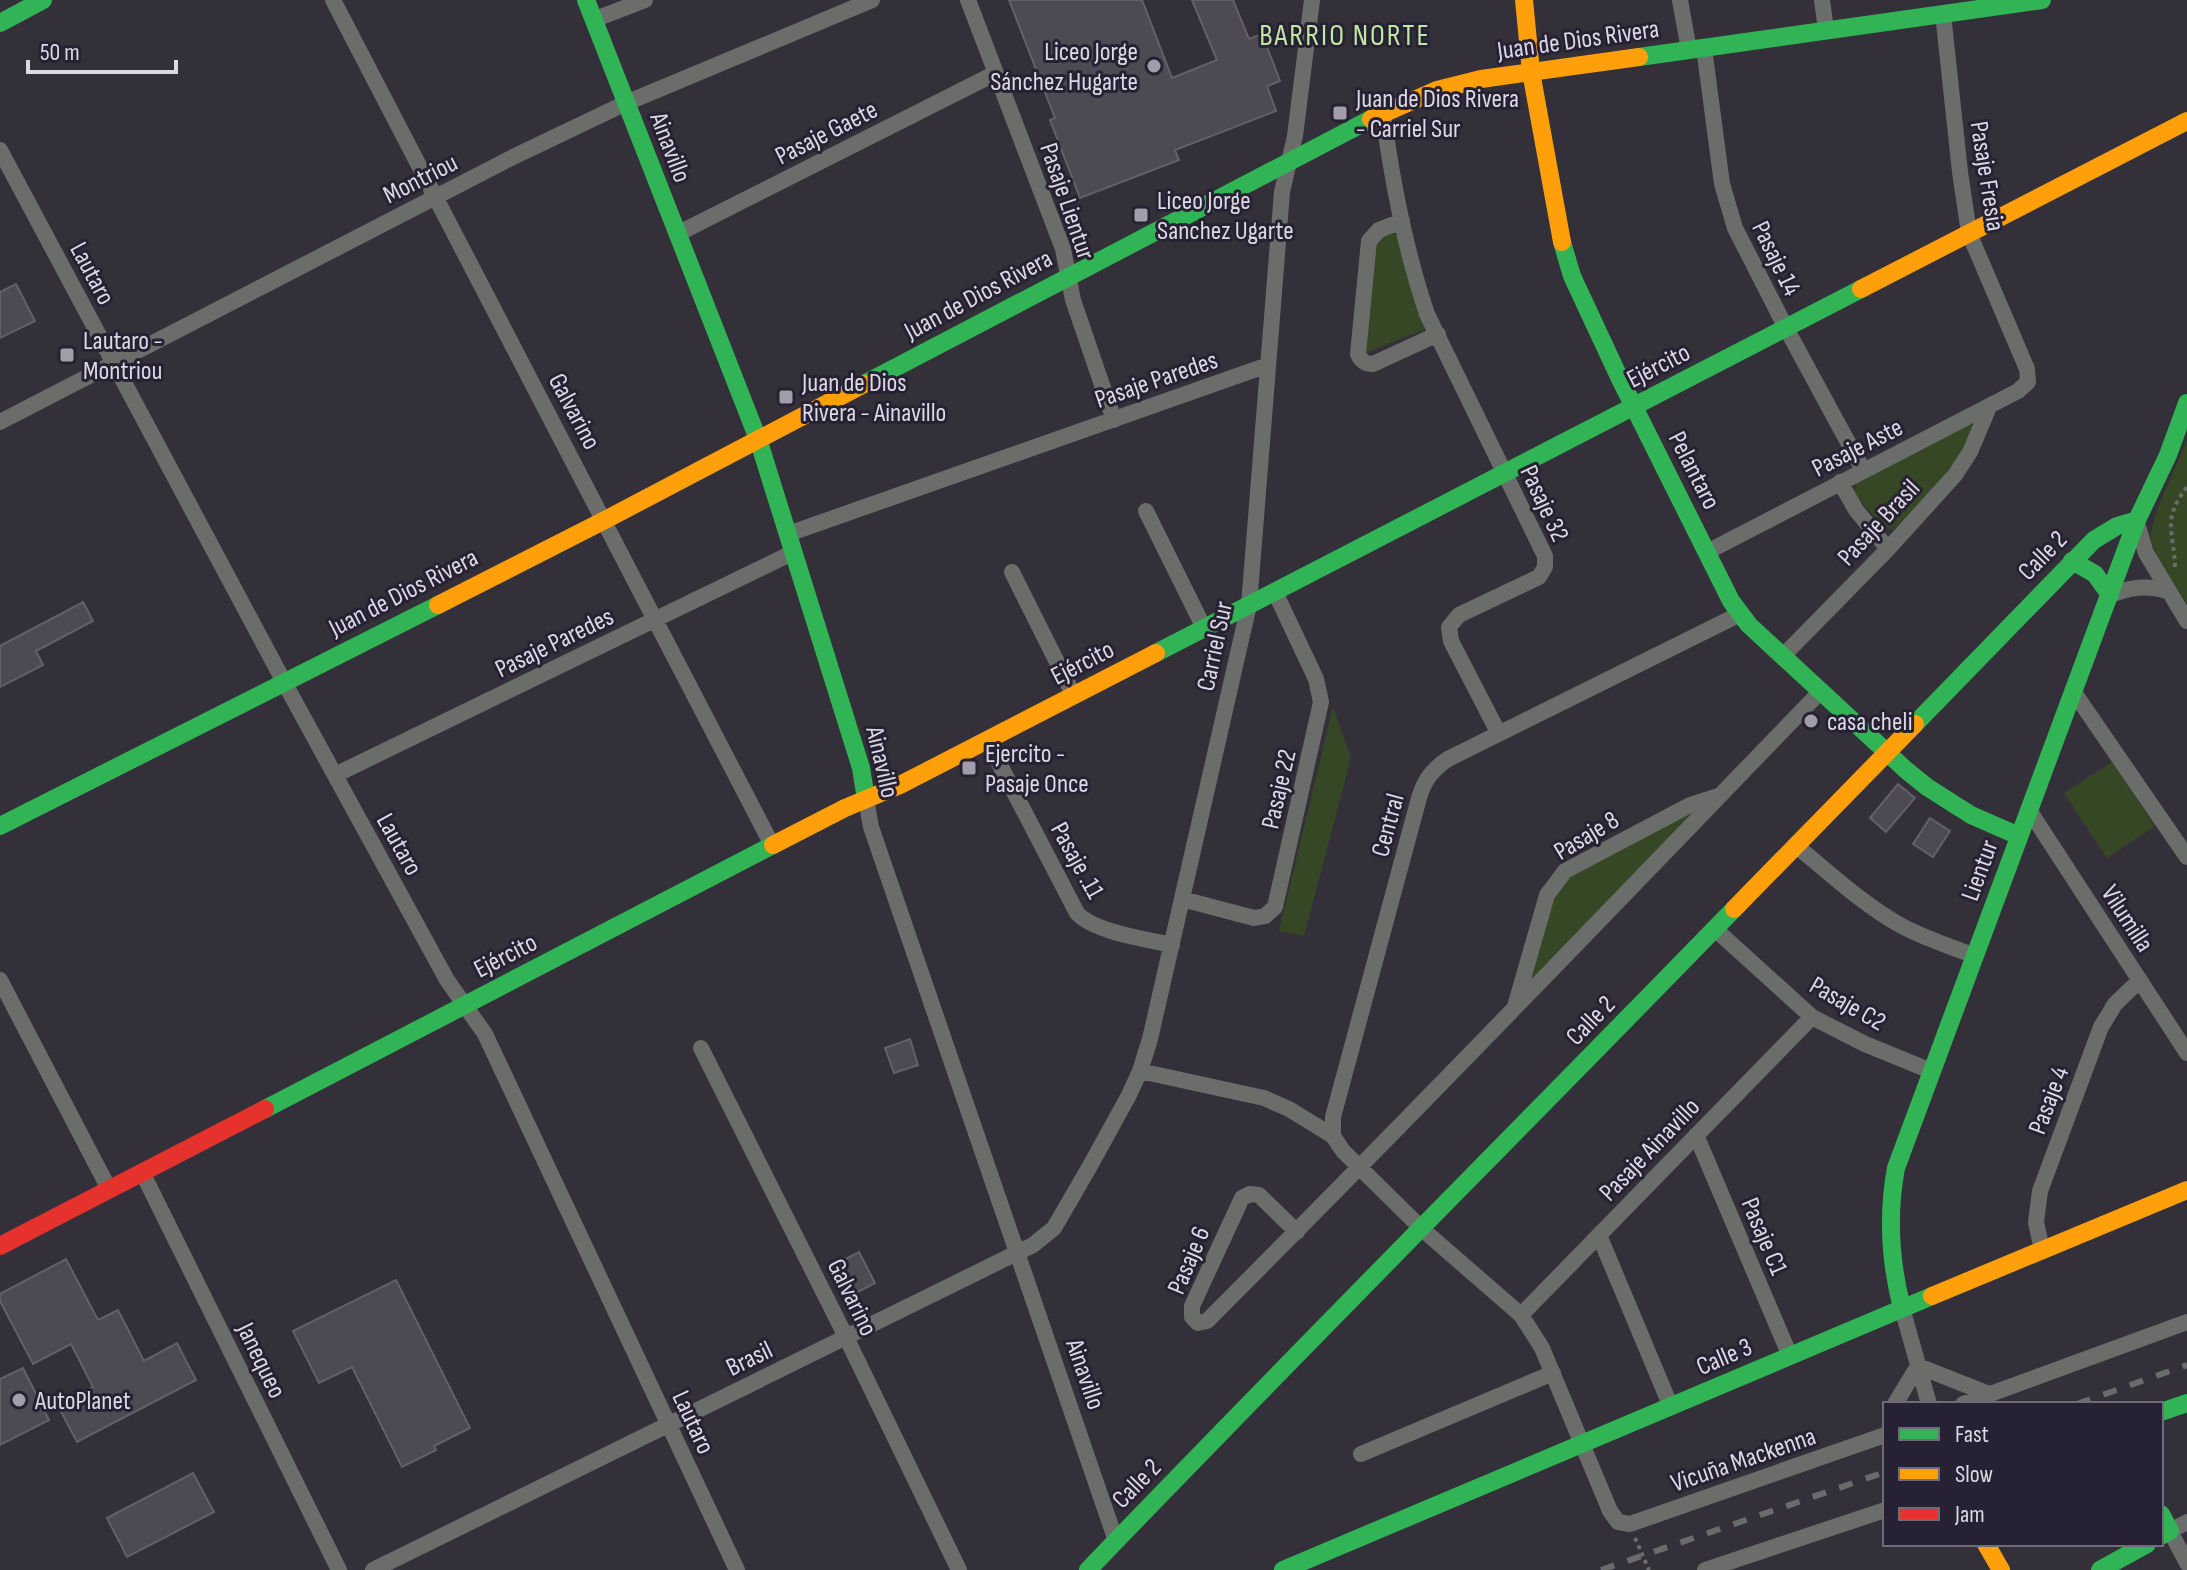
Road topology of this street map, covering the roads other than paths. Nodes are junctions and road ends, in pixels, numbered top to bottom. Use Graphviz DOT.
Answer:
graph roads {
  1 [pos="43,0"];
  2 [pos="333,0"];
  3 [pos="586,0"];
  4 [pos="645,0"];
  5 [pos="872,0"];
  6 [pos="968,0"];
  7 [pos="1312,0"];
  8 [pos="1524,0"];
  9 [pos="1680,0"];
  10 [pos="1822,0"];
  11 [pos="2042,0"];
  12 [pos="1964,5"];
  13 [pos="1943,14"];
  14 [pos="593,20"];
  15 [pos="0,23"];
  16 [pos="1826,30"];
  17 [pos="1696,49"];
  18 [pos="1531,72"];
  19 [pos="996,73"];
  20 [pos="626,103"];
  21 [pos="1383,113"];
  22 [pos="2187,121"];
  23 [pos="0,150"];
  24 [pos="1289,161"];
  25 [pos="436,197"];
  26 [pos="1402,221"];
  27 [pos="1969,233"];
  28 [pos="677,234"];
  29 [pos="1068,276"];
  30 [pos="1786,328"];
  31 [pos="1438,334"];
  32 [pos="114,363"];
  33 [pos="1268,365"];
  34 [pos="2028,382"];
  35 [pos="2187,403"];
  36 [pos="1634,407"];
  37 [pos="1989,407"];
  38 [pos="1114,420"];
  39 [pos="0,422"];
  40 [pos="758,439"];
  41 [pos="1863,470"];
  42 [pos="1505,473"];
  43 [pos="1840,482"];
  44 [pos="1146,511"];
  45 [pos="605,520"];
  46 [pos="2137,520"];
  47 [pos="791,543"];
  48 [pos="1888,549"];
  49 [pos="1707,552"];
  50 [pos="2072,561"];
  51 [pos="1012,572"];
  52 [pos="2168,591"];
  53 [pos="1275,592"];
  54 [pos="2110,595"];
  55 [pos="1249,605"];
  56 [pos="1740,614"];
  57 [pos="656,620"];
  58 [pos="2187,621"];
  59 [pos="1204,628"];
  60 [pos="1783,656"];
  61 [pos="284,682"];
  62 [pos="1821,691"];
  63 [pos="2073,691"];
  64 [pos="1074,696"];
  65 [pos="1499,734"];
  66 [pos="987,740"];
  67 [pos="1887,752"];
  68 [pos="335,775"];
  69 [pos="1719,796"];
  70 [pos="866,799"];
  71 [pos="2029,810"];
  72 [pos="0,826"];
  73 [pos="2019,836"];
  74 [pos="772,845"];
  75 [pos="1795,845"];
  76 [pos="2184,849"];
  77 [pos="1182,899"];
  78 [pos="1715,929"];
  79 [pos="1172,945"];
  80 [pos="1975,956"];
  81 [pos="0,980"];
  82 [pos="2140,980"];
  83 [pos="465,1005"];
  84 [pos="1515,1008"];
  85 [pos="1812,1017"];
  86 [pos="701,1048"];
  87 [pos="2187,1053"];
  88 [pos="1140,1071"];
  89 [pos="1931,1071"];
  90 [pos="1696,1135"];
  91 [pos="1333,1136"];
  92 [pos="1359,1168"];
  93 [pos="142,1172"];
  94 [pos="109,1189"];
  95 [pos="2187,1190"];
  96 [pos="1422,1229"];
  97 [pos="1297,1232"];
  98 [pos="1599,1235"];
  99 [pos="0,1246"];
  100 [pos="2042,1250"];
  101 [pos="1016,1252"];
  102 [pos="1902,1308"];
  103 [pos="1521,1315"];
  104 [pos="2187,1322"];
  105 [pos="846,1337"];
  106 [pos="1790,1356"];
  107 [pos="1918,1366"];
  108 [pos="1553,1373"];
  109 [pos="1989,1394"];
  110 [pos="1896,1402"];
  111 [pos="1928,1402"];
  112 [pos="1968,1402"];
  113 [pos="2187,1403"];
  114 [pos="1671,1407"];
  115 [pos="2163,1411"];
  116 [pos="669,1424"];
  117 [pos="1880,1437"];
  118 [pos="1582,1445"];
  119 [pos="1361,1454"];
  120 [pos="1883,1511"];
  121 [pos="2187,1522"];
  122 [pos="2164,1527"];
  123 [pos="1116,1541"];
  124 [pos="1987,1546"];
  125 [pos="2143,1546"];
  126 [pos="2187,1563"];
  127 [pos="339,1570"];
  128 [pos="373,1570"];
  129 [pos="737,1570"];
  130 [pos="959,1570"];
  131 [pos="1088,1570"];
  132 [pos="1283,1570"];
  133 [pos="1705,1570"];
  134 [pos="2001,1570"];
  135 [pos="2100,1570"];
  1 -- 15 [label="street"];
  2 -- 25 [label="street, Galvarino"];
  3 -- 14 [label="street, Ainavillo"];
  4 -- 14 [label="street"];
  5 -- 20 [label="street, Montriou"];
  6 -- 19 [label="street, Pasaje Lientur"];
  7 -- 24 [label="street, Carriel Sur"];
  8 -- 18 [label="street, Pelantaro"];
  9 -- 17 [label="street, Pasaje 14"];
  10 -- 16 [label="street"];
  11 -- 12 [label="street, Juan de Dios Rivera"];
  12 -- 13 [label="street, Juan de Dios Rivera"];
  13 -- 16 [label="street, Juan de Dios Rivera"];
  13 -- 27 [label="street, Pasaje Fresia"];
  14 -- 20 [label="street, Ainavillo"];
  16 -- 17 [label="street, Juan de Dios Rivera"];
  17 -- 18 [label="street, Juan de Dios Rivera"];
  17 -- 30 [label="street, Pasaje 14"];
  18 -- 21 [label="street, Juan de Dios Rivera"];
  18 -- 36 [label="street, Pelantaro"];
  19 -- 28 [label="street, Pasaje Gaete"];
  19 -- 29 [label="street, Pasaje Lientur"];
  20 -- 25 [label="street, Montriou"];
  20 -- 28 [label="street, Ainavillo"];
  21 -- 24 [label="street, Juan de Dios Rivera"];
  21 -- 26 [label="street, Pasaje 32"];
  22 -- 27 [label="street, Ejército"];
  23 -- 32 [label="street, Lautaro"];
  24 -- 29 [label="street, Juan de Dios Rivera"];
  24 -- 33 [label="street, Carriel Sur"];
  25 -- 32 [label="street, Montriou"];
  25 -- 45 [label="street, Galvarino"];
  26 -- 31 [label="street, Pasaje 32"];
  26 -- 31 [label="street"];
  27 -- 30 [label="street, Ejército"];
  27 -- 34 [label="street, Pasaje Fresia"];
  28 -- 40 [label="street, Ainavillo"];
  29 -- 38 [label="street, Pasaje Lientur"];
  29 -- 40 [label="street, Juan de Dios Rivera"];
  30 -- 36 [label="street, Ejército"];
  30 -- 41 [label="street, Pasaje 14"];
  31 -- 42 [label="street, Pasaje 32"];
  32 -- 39 [label="street, Montriou"];
  32 -- 61 [label="street, Lautaro"];
  33 -- 38 [label="street, Pasaje Paredes"];
  33 -- 55 [label="street, Carriel Sur"];
  34 -- 37 [label="street, Pasaje Aste"];
  35 -- 46 [label="street, Lientur"];
  36 -- 42 [label="street, Ejército"];
  36 -- 49 [label="street, Pelantaro"];
  37 -- 41 [label="street, Pasaje Aste"];
  37 -- 48 [label="street, Pasaje Brasil"];
  38 -- 47 [label="street, Pasaje Paredes"];
  40 -- 45 [label="street, Juan de Dios Rivera"];
  40 -- 47 [label="street, Ainavillo"];
  41 -- 43 [label="street, Pasaje Aste"];
  42 -- 53 [label="street, Ejército"];
  42 -- 65 [label="street, Pasaje 32"];
  43 -- 48 [label="street"];
  43 -- 49 [label="street, Pasaje Aste"];
  44 -- 59 [label="street"];
  45 -- 57 [label="street, Galvarino"];
  45 -- 61 [label="street, Juan de Dios Rivera"];
  46 -- 50 [label="street, Calle 2"];
  46 -- 52 [label="street"];
  46 -- 54 [label="street, Lientur"];
  47 -- 57 [label="street, Pasaje Paredes"];
  47 -- 70 [label="street, Ainavillo"];
  48 -- 60 [label="street, Pasaje Brasil"];
  49 -- 56 [label="street, Pelantaro"];
  50 -- 54 [label="street"];
  50 -- 67 [label="street, Calle 2"];
  51 -- 64 [label="street"];
  52 -- 54 [label="street"];
  52 -- 58 [label="street"];
  53 -- 55 [label="street, Ejército"];
  53 -- 77 [label="street, Pasaje 22"];
  54 -- 63 [label="street, Lientur"];
  55 -- 59 [label="street, Ejército"];
  55 -- 77 [label="street, Carriel Sur"];
  56 -- 60 [label="street, Pelantaro"];
  56 -- 65 [label="street, Central"];
  57 -- 68 [label="street, Pasaje Paredes"];
  57 -- 74 [label="street, Galvarino"];
  59 -- 64 [label="street, Ejército"];
  60 -- 62 [label="street, Pelantaro"];
  61 -- 68 [label="street, Lautaro"];
  61 -- 72 [label="street, Juan de Dios Rivera"];
  62 -- 67 [label="street, Pelantaro"];
  62 -- 69 [label="street, Pasaje 8"];
  63 -- 71 [label="street, Lientur"];
  63 -- 76 [label="street"];
  64 -- 66 [label="street, Ejército"];
  65 -- 91 [label="street, Central"];
  66 -- 70 [label="street, Ejército"];
  66 -- 79 [label="street, Pasaje .11"];
  67 -- 73 [label="street, Pelantaro"];
  67 -- 75 [label="street, Calle 2"];
  68 -- 83 [label="street, Lautaro"];
  69 -- 84 [label="street, Pasaje 8"];
  69 -- 84 [label="street, Pasaje 8"];
  70 -- 74 [label="street, Ejército"];
  70 -- 101 [label="street, Ainavillo"];
  71 -- 73 [label="street, Lientur"];
  71 -- 82 [label="street, Vilumilla"];
  73 -- 80 [label="street, Lientur"];
  74 -- 83 [label="street, Ejército"];
  75 -- 78 [label="street, Calle 2"];
  75 -- 80 [label="street"];
  77 -- 79 [label="street, Carriel Sur"];
  78 -- 85 [label="street, Pasaje C2"];
  78 -- 96 [label="street, Calle 2"];
  79 -- 88 [label="street, Carriel Sur"];
  80 -- 89 [label="street, Lientur"];
  81 -- 94 [label="street"];
  82 -- 87 [label="street, Vilumilla"];
  82 -- 100 [label="street, Pasaje 4"];
  83 -- 93 [label="street, Ejército"];
  83 -- 116 [label="street, Lautaro"];
  84 -- 92 [label="street, Pasaje 8"];
  85 -- 89 [label="street, Pasaje C2"];
  85 -- 90 [label="street, Pasaje Ainavillo"];
  86 -- 105 [label="street, Galvarino"];
  88 -- 91 [label="street"];
  88 -- 101 [label="street, Carriel Sur"];
  89 -- 102 [label="street, Lientur"];
  90 -- 98 [label="street, Pasaje Ainavillo"];
  90 -- 106 [label="street, Pasaje C1"];
  91 -- 92 [label="street"];
  92 -- 96 [label="street"];
  92 -- 97 [label="street, Pasaje 6"];
  93 -- 94 [label="street, Ejército"];
  93 -- 127 [label="street, Janequeo"];
  94 -- 99 [label="street, Ejército"];
  95 -- 100 [label="street, Calle 3"];
  96 -- 103 [label="street"];
  96 -- 123 [label="street, Calle 2"];
  97 -- 97 [label="street, Pasaje 6"];
  98 -- 103 [label="street, Pasaje Ainavillo"];
  98 -- 114 [label="street"];
  100 -- 102 [label="street, Calle 3"];
  101 -- 105 [label="street, Brasil"];
  101 -- 123 [label="street, Ainavillo"];
  102 -- 106 [label="street, Calle 3"];
  102 -- 107 [label="street, Lientur"];
  103 -- 108 [label="street"];
  104 -- 109 [label="street"];
  105 -- 116 [label="street, Brasil"];
  105 -- 130 [label="street, Galvarino"];
  106 -- 114 [label="street, Calle 3"];
  107 -- 109 [label="street"];
  107 -- 110 [label="street"];
  107 -- 111 [label="street, Lientur"];
  108 -- 118 [label="street"];
  108 -- 119 [label="street"];
  109 -- 112 [label="street"];
  113 -- 115 [label="street"];
  114 -- 118 [label="street, Calle 3"];
  116 -- 128 [label="street, Brasil"];
  116 -- 129 [label="street, Lautaro"];
  117 -- 118 [label="street, Vicuña Mackenna"];
  118 -- 132 [label="street, Calle 3"];
  120 -- 133 [label="street"];
  121 -- 122 [label="street"];
  122 -- 126 [label="street"];
  123 -- 131 [label="street, Calle 2"];
  124 -- 134 [label="street"];
  125 -- 135 [label="street"];
}
